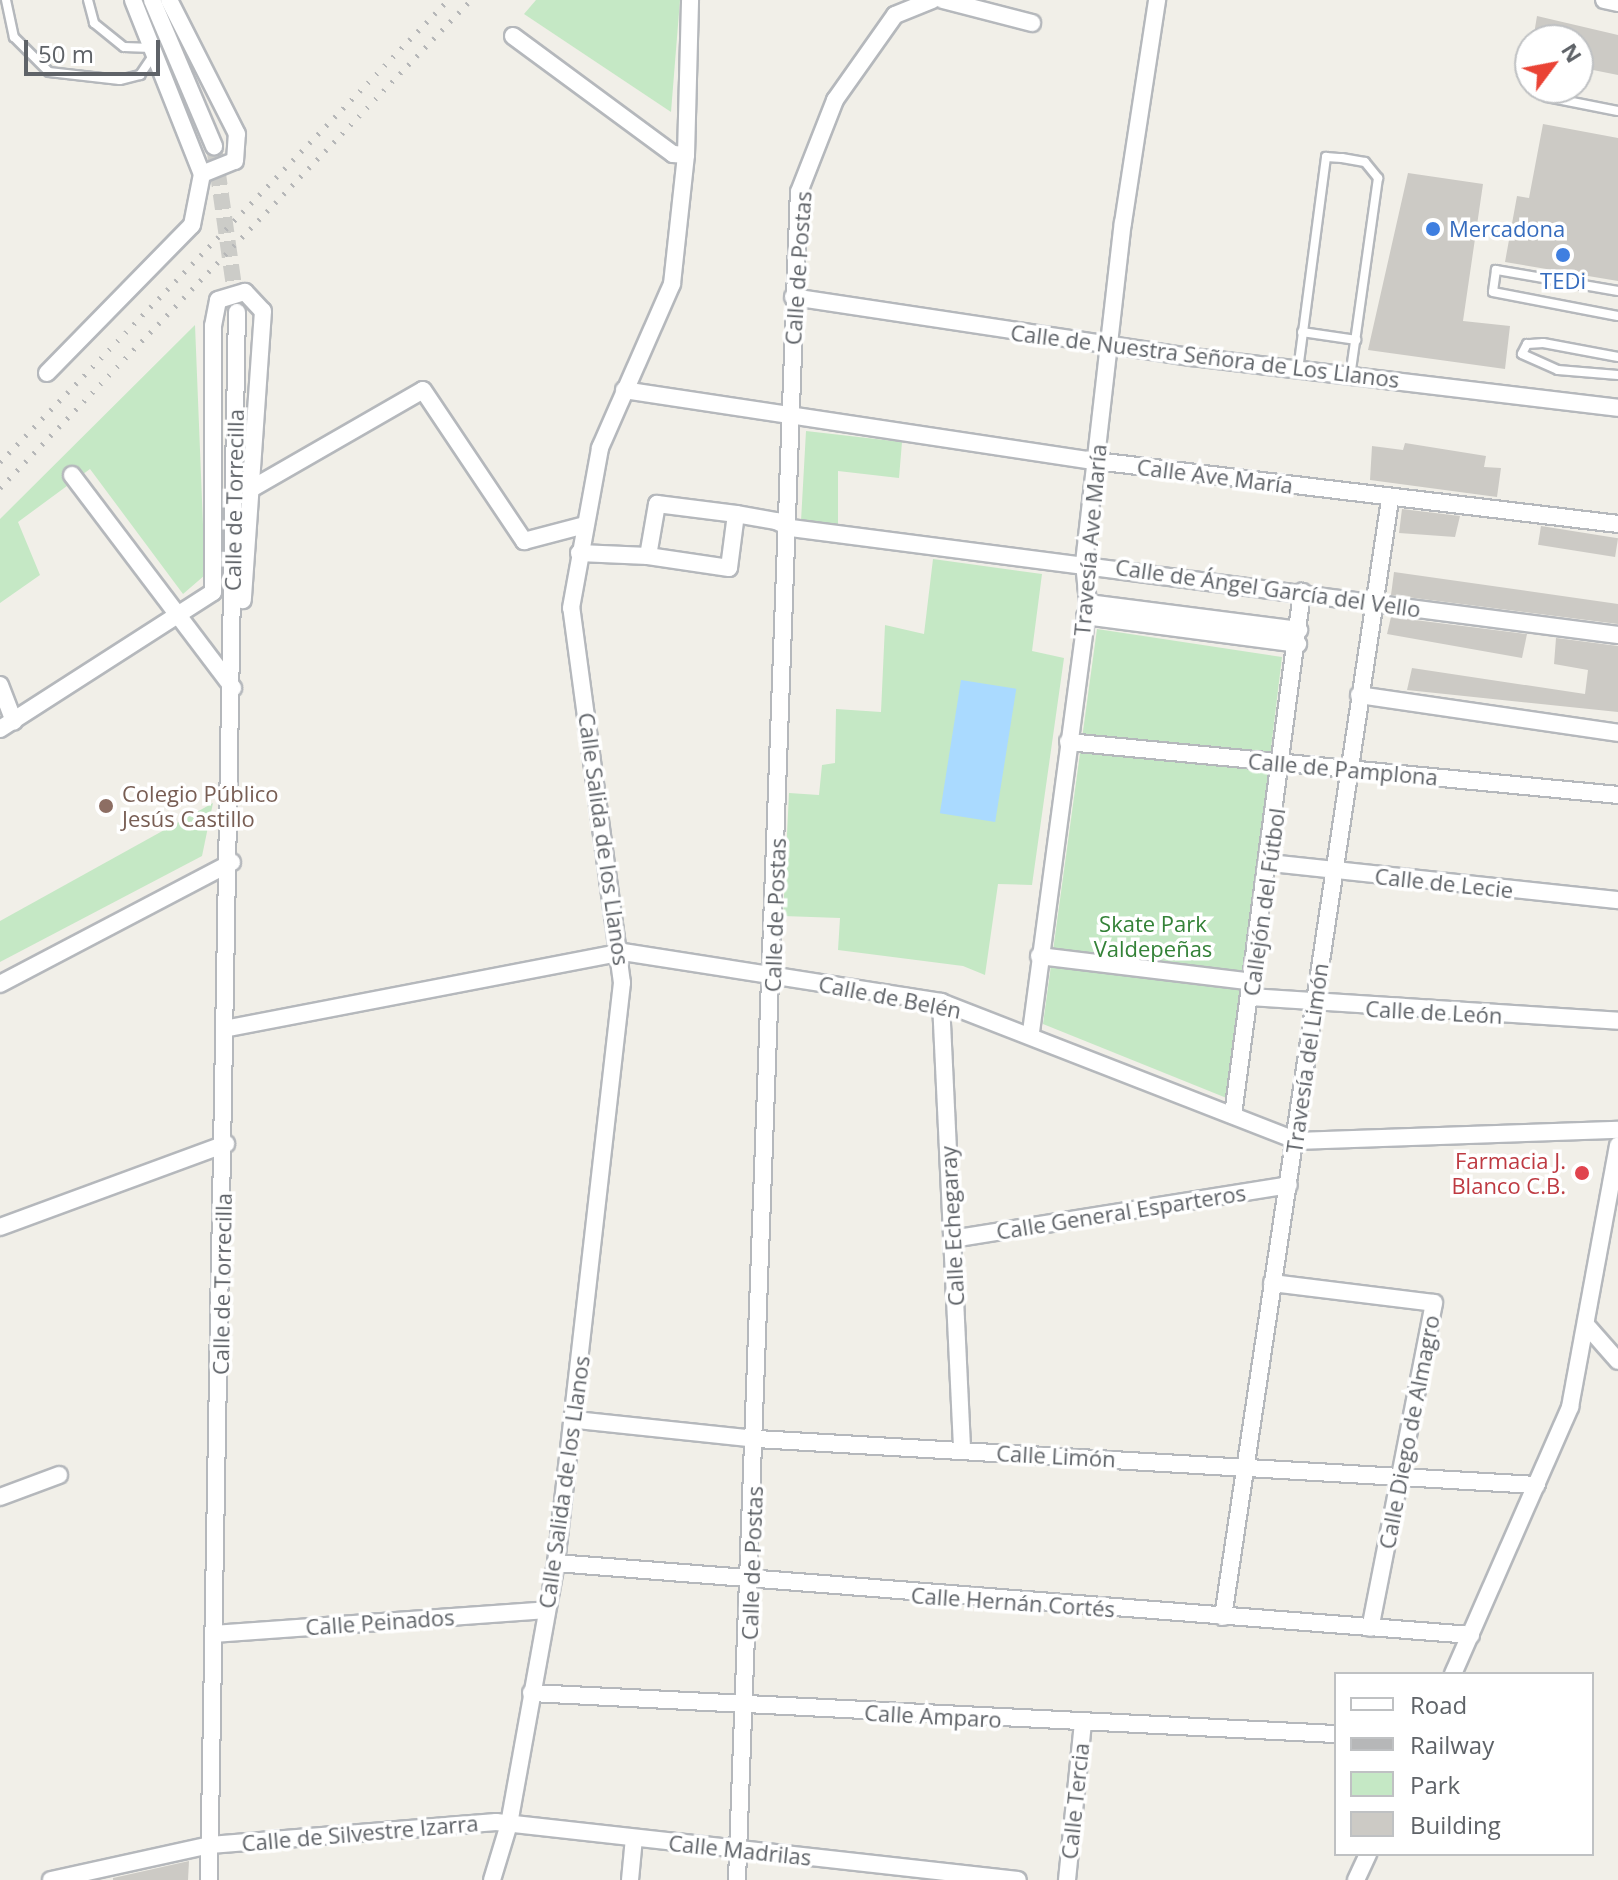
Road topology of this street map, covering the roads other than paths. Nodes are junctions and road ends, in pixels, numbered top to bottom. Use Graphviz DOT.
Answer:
graph roads {
  1 [pos="6,0"];
  2 [pos="88,0"];
  3 [pos="133,0"];
  4 [pos="152,0"];
  5 [pos="169,0"];
  6 [pos="690,0"];
  7 [pos="932,0"];
  8 [pos="943,0"];
  9 [pos="1157,0"];
  10 [pos="1604,0"];
  11 [pos="1618,3"];
  12 [pos="1032,23"];
  13 [pos="513,36"];
  14 [pos="153,52"];
  15 [pos="1582,104"];
  16 [pos="1618,111"];
  17 [pos="214,146"];
  18 [pos="686,155"];
  19 [pos="202,174"];
  20 [pos="1618,291"];
  21 [pos="793,297"];
  22 [pos="237,312"];
  23 [pos="1618,316"];
  24 [pos="1302,332"];
  25 [pos="1356,340"];
  26 [pos="1109,345"];
  27 [pos="1618,357"];
  28 [pos="1298,370"];
  29 [pos="47,373"];
  30 [pos="1618,375"];
  31 [pos="1350,376"];
  32 [pos="624,390"];
  33 [pos="1618,408"];
  34 [pos="790,419"];
  35 [pos="1096,461"];
  36 [pos="72,475"];
  37 [pos="251,489"];
  38 [pos="1390,499"];
  39 [pos="736,514"];
  40 [pos="1618,524"];
  41 [pos="585,525"];
  42 [pos="784,525"];
  43 [pos="579,553"];
  44 [pos="648,556"];
  45 [pos="1084,563"];
  46 [pos="1302,592"];
  47 [pos="1371,602"];
  48 [pos="1086,610"];
  49 [pos="181,617"];
  50 [pos="1618,635"];
  51 [pos="1298,637"];
  52 [pos="0,685"];
  53 [pos="233,688"];
  54 [pos="1359,695"];
  55 [pos="7,725"];
  56 [pos="234,730"];
  57 [pos="1618,733"];
  58 [pos="1068,742"];
  59 [pos="1283,763"];
  60 [pos="1350,770"];
  61 [pos="1618,795"];
  62 [pos="232,862"];
  63 [pos="1270,863"];
  64 [pos="1334,871"];
  65 [pos="1618,900"];
  66 [pos="623,952"];
  67 [pos="1039,956"];
  68 [pos="772,976"];
  69 [pos="0,984"];
  70 [pos="1252,990"];
  71 [pos="941,1002"];
  72 [pos="1314,1006"];
  73 [pos="1618,1021"];
  74 [pos="229,1028"];
  75 [pos="1031,1032"];
  76 [pos="1233,1115"];
  77 [pos="1618,1130"];
  78 [pos="1297,1141"];
  79 [pos="226,1144"];
  80 [pos="1617,1156"];
  81 [pos="1289,1185"];
  82 [pos="0,1227"];
  83 [pos="952,1239"];
  84 [pos="1272,1283"];
  85 [pos="1588,1327"];
  86 [pos="1618,1361"];
  87 [pos="576,1420"];
  88 [pos="757,1439"];
  89 [pos="962,1451"];
  90 [pos="1245,1465"];
  91 [pos="1401,1474"];
  92 [pos="59,1475"];
  93 [pos="1537,1485"];
  94 [pos="0,1497"];
  95 [pos="556,1563"];
  96 [pos="751,1583"];
  97 [pos="546,1610"];
  98 [pos="1223,1617"];
  99 [pos="1370,1628"];
  100 [pos="214,1634"];
  101 [pos="1471,1635"];
  102 [pos="1454,1672"];
  103 [pos="531,1693"];
  104 [pos="745,1707"];
  105 [pos="1083,1723"];
  106 [pos="1334,1734"];
  107 [pos="509,1824"];
  108 [pos="634,1838"];
  109 [pos="210,1845"];
  110 [pos="738,1851"];
  111 [pos="1367,1856"];
  112 [pos="51,1880"];
  113 [pos="209,1880"];
  114 [pos="492,1880"];
  115 [pos="630,1880"];
  116 [pos="737,1880"];
  117 [pos="1018,1880"];
  118 [pos="1067,1880"];
  119 [pos="1356,1880"];
  1 -- 14 [label="lane"];
  2 -- 14 [label="lane"];
  3 -- 14 [label="street"];
  4 -- 17 [label="street"];
  5 -- 19 [label="street"];
  6 -- 18 [label="street, Calle Salida de los Llanos"];
  7 -- 21 [label="street, Calle de Postas"];
  8 -- 12 [label="street"];
  9 -- 26 [label="street, Travesía Ave María"];
  10 -- 11 [label="street"];
  13 -- 18 [label="street"];
  14 -- 19 [label="street"];
  15 -- 16 [label="lane"];
  18 -- 32 [label="street, Calle Salida de los Llanos"];
  19 -- 29 [label="street"];
  20 -- 23 [label="lane"];
  21 -- 26 [label="street, Calle de Nuestra Señora de Los Llanos"];
  21 -- 34 [label="street, Calle de Postas"];
  22 -- 53 [label="street, Calle de Torrecilla"];
  24 -- 25 [label="lane"];
  24 -- 25 [label="lane"];
  24 -- 28 [label="lane"];
  25 -- 31 [label="lane"];
  26 -- 28 [label="street, Calle de Nuestra Señora de Los Llanos"];
  26 -- 35 [label="street, Travesía Ave María"];
  27 -- 30 [label="lane"];
  28 -- 31 [label="street, Calle de Nuestra Señora de Los Llanos"];
  31 -- 33 [label="street, Calle de Nuestra Señora de Los Llanos"];
  32 -- 34 [label="street, Calle Ave María"];
  32 -- 41 [label="street, Calle Salida de los Llanos"];
  34 -- 35 [label="street, Calle Ave María"];
  34 -- 42 [label="street, Calle de Postas"];
  35 -- 38 [label="street, Calle Ave María"];
  35 -- 45 [label="street, Travesía Ave María"];
  36 -- 49 [label="street"];
  37 -- 41 [label="street"];
  37 -- 49 [label="street"];
  37 -- 56 [label="street"];
  38 -- 40 [label="street, Calle Ave María"];
  38 -- 47 [label="street, Travesía del Limón"];
  39 -- 42 [label="street, Calle de Ángel García del Vello"];
  39 -- 44 [label="street, Calle de Ángel García del Vello"];
  39 -- 44 [label="street"];
  41 -- 43 [label="street, Calle Salida de los Llanos"];
  42 -- 45 [label="street, Calle de Ángel García del Vello"];
  42 -- 68 [label="street, Calle de Postas"];
  43 -- 44 [label="street"];
  43 -- 66 [label="street, Calle Salida de los Llanos"];
  45 -- 46 [label="street, Calle de Ángel García del Vello"];
  45 -- 48 [label="street, Travesía Ave María"];
  46 -- 47 [label="street, Calle de Ángel García del Vello"];
  46 -- 51 [label="street, Callejón del Fútbol"];
  47 -- 50 [label="street, Calle de Ángel García del Vello"];
  47 -- 54 [label="street, Travesía del Limón"];
  48 -- 51 [label="street"];
  48 -- 58 [label="street, Travesía Ave María"];
  49 -- 53 [label="street"];
  49 -- 55 [label="street"];
  51 -- 59 [label="street, Callejón del Fútbol"];
  52 -- 55 [label="street"];
  53 -- 56 [label="street, Calle de Torrecilla"];
  54 -- 57 [label="street"];
  54 -- 60 [label="street, Travesía del Limón"];
  56 -- 62 [label="street, Calle de Torrecilla"];
  58 -- 59 [label="street, Calle de Pamplona"];
  58 -- 67 [label="street, Travesía Ave María"];
  59 -- 60 [label="street, Calle de Pamplona"];
  59 -- 63 [label="street, Callejón del Fútbol"];
  60 -- 61 [label="street, Calle de Pamplona"];
  60 -- 64 [label="street, Travesía del Limón"];
  62 -- 69 [label="street"];
  62 -- 74 [label="street, Calle de Torrecilla"];
  63 -- 64 [label="street, Calle de Lecie"];
  63 -- 70 [label="street, Callejón del Fútbol"];
  64 -- 65 [label="street, Calle de Lecie"];
  64 -- 72 [label="street, Travesía del Limón"];
  66 -- 68 [label="street, Calle de Belén"];
  66 -- 74 [label="street, Calle de Belén"];
  66 -- 87 [label="street, Calle Salida de los Llanos"];
  67 -- 70 [label="street, Calle de León"];
  67 -- 75 [label="street, Travesía Ave María"];
  68 -- 71 [label="street, Calle de Belén"];
  68 -- 88 [label="street, Calle de Postas"];
  70 -- 72 [label="street, Calle de León"];
  70 -- 76 [label="street, Callejón del Fútbol"];
  71 -- 75 [label="street, Calle de Belén"];
  71 -- 83 [label="street, Calle Echegaray"];
  72 -- 73 [label="street, Calle de León"];
  72 -- 78 [label="street, Travesía del Limón"];
  74 -- 79 [label="street, Calle de Torrecilla"];
  75 -- 76 [label="street, Calle de Belén"];
  76 -- 78 [label="street, Calle de Belén"];
  77 -- 78 [label="street"];
  78 -- 81 [label="street, Travesía del Limón"];
  79 -- 82 [label="street"];
  79 -- 100 [label="street, Calle de Torrecilla"];
  80 -- 85 [label="street"];
  81 -- 83 [label="street, Calle General Esparteros"];
  81 -- 84 [label="street, Travesía del Limón"];
  83 -- 89 [label="street, Calle Echegaray"];
  84 -- 90 [label="street, Travesía del Limón"];
  84 -- 91 [label="street, Calle Diego de Almagro"];
  85 -- 86 [label="street"];
  85 -- 93 [label="street"];
  87 -- 88 [label="street, Calle Limón"];
  87 -- 95 [label="street, Calle Salida de los Llanos"];
  88 -- 89 [label="street, Calle Limón"];
  88 -- 96 [label="street, Calle de Postas"];
  89 -- 90 [label="street, Calle Limón"];
  90 -- 91 [label="street, Calle Limón"];
  90 -- 98 [label="street, Travesía del Limón"];
  91 -- 93 [label="street, Calle Limón"];
  91 -- 99 [label="street, Calle Diego de Almagro"];
  92 -- 94 [label="street"];
  93 -- 101 [label="street"];
  95 -- 96 [label="street, Calle Hernán Cortés"];
  95 -- 97 [label="street, Calle Salida de los Llanos"];
  96 -- 98 [label="street, Calle Hernán Cortés"];
  96 -- 104 [label="street, Calle de Postas"];
  97 -- 100 [label="street, Calle Peinados"];
  97 -- 103 [label="street, Calle Salida de los Llanos"];
  98 -- 99 [label="street, Calle Hernán Cortés"];
  99 -- 101 [label="street, Calle Hernán Cortés"];
  100 -- 109 [label="street, Calle de Torrecilla"];
  101 -- 102 [label="street"];
  103 -- 104 [label="street, Calle Amparo"];
  103 -- 107 [label="street, Calle Salida de los Llanos"];
  104 -- 105 [label="street, Calle Amparo"];
  104 -- 110 [label="street, Calle de Postas"];
  105 -- 106 [label="street, Calle Amparo"];
  105 -- 118 [label="street, Calle Tercia"];
  107 -- 108 [label="street, Calle Madrilas"];
  107 -- 109 [label="street, Calle de Silvestre Izarra"];
  107 -- 114 [label="street, Calle Salida de los Llanos"];
  108 -- 110 [label="street, Calle Madrilas"];
  108 -- 115 [label="street"];
  109 -- 112 [label="street, Calle de Silvestre Izarra"];
  109 -- 113 [label="street, Calle de Torrecilla"];
  110 -- 116 [label="street, Calle de Postas"];
  110 -- 117 [label="street, Calle Madrilas"];
  111 -- 119 [label="street"];
}
